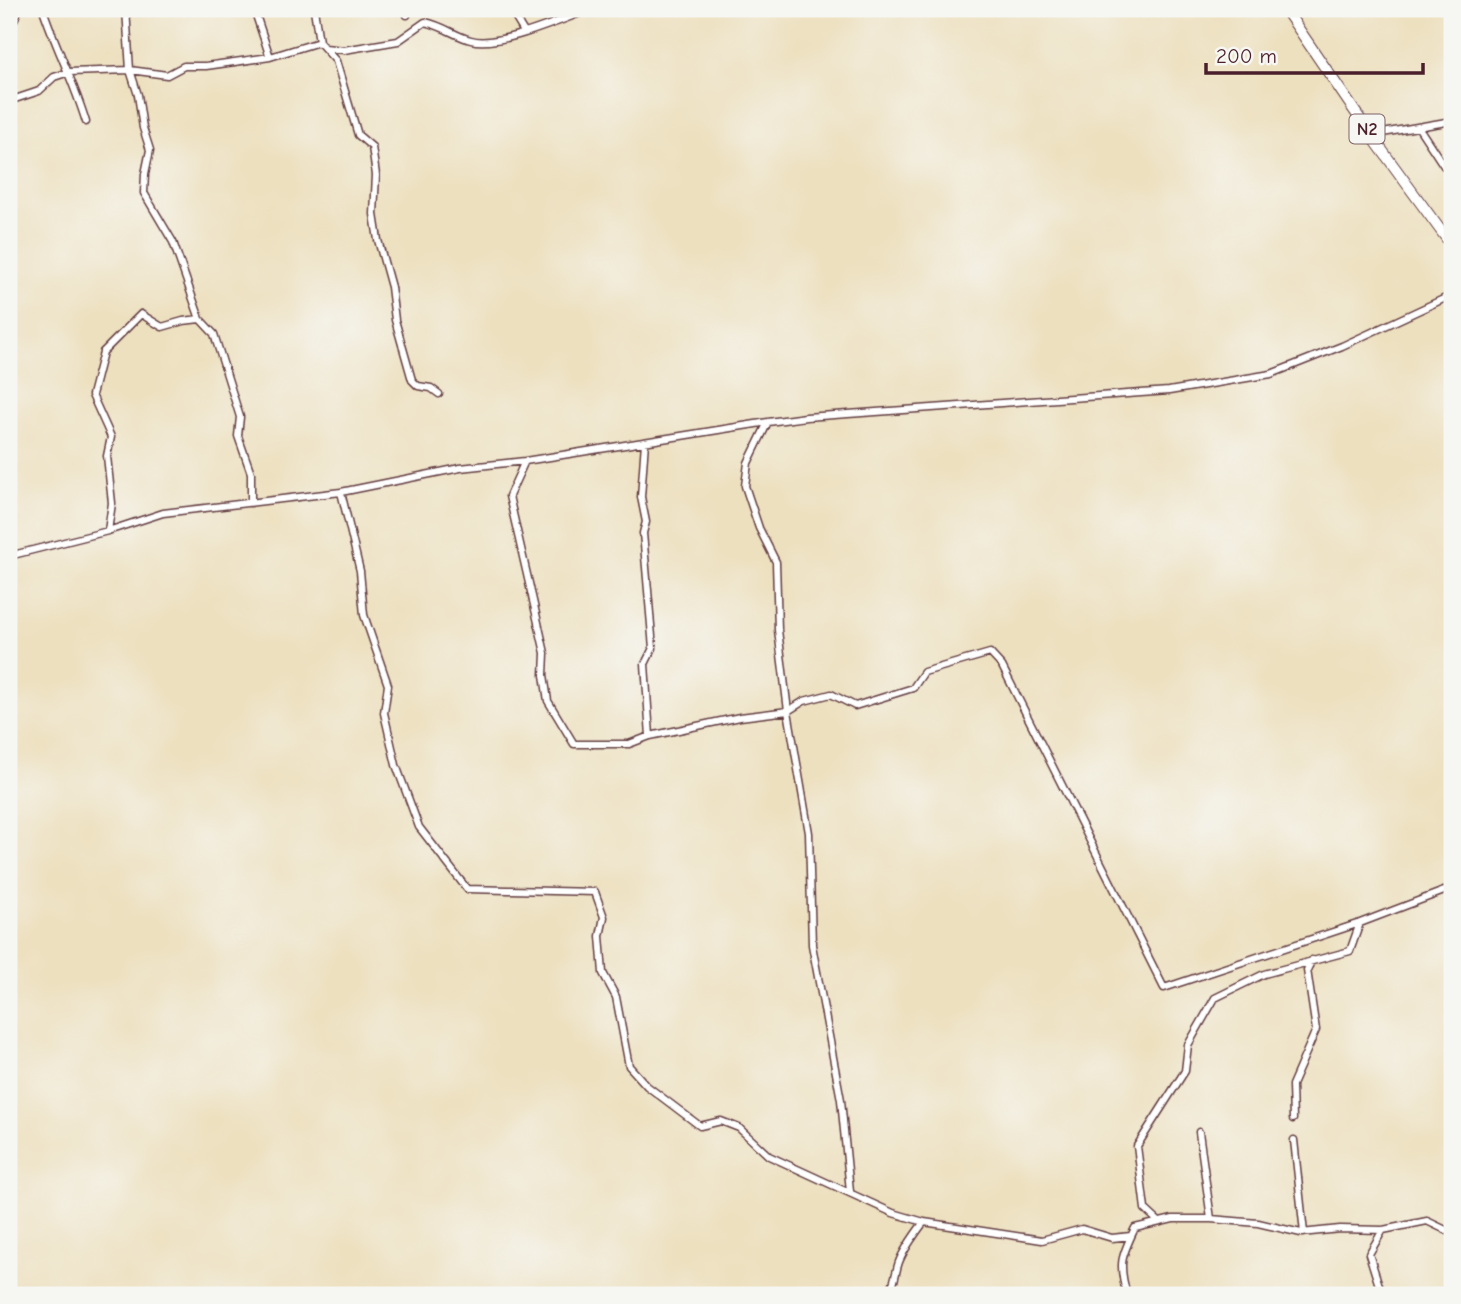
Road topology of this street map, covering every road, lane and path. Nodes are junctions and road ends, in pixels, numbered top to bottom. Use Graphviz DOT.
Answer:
graph roads {
  1 [pos="19,9"];
  2 [pos="43,9"];
  3 [pos="126,9"];
  4 [pos="254,9"];
  5 [pos="314,9"];
  6 [pos="510,9"];
  7 [pos="590,9"];
  8 [pos="1285,9"];
  9 [pos="9,31"];
  10 [pos="524,32"];
  11 [pos="318,42"];
  12 [pos="325,48"];
  13 [pos="270,57"];
  14 [pos="130,70"];
  15 [pos="69,72"];
  16 [pos="9,101"];
  17 [pos="1452,121"];
  18 [pos="86,122"];
  19 [pos="1419,128"];
  20 [pos="1371,135"];
  21 [pos="1452,169"];
  22 [pos="1452,246"];
  23 [pos="1452,295"];
  24 [pos="200,319"];
  25 [pos="439,394"];
  26 [pos="768,422"];
  27 [pos="645,442"];
  28 [pos="525,461"];
  29 [pos="341,492"];
  30 [pos="251,502"];
  31 [pos="108,531"];
  32 [pos="9,555"];
  33 [pos="788,711"];
  34 [pos="650,736"];
  35 [pos="1452,888"];
  36 [pos="1360,923"];
  37 [pos="1312,960"];
  38 [pos="1293,1119"];
  39 [pos="1199,1132"];
  40 [pos="1294,1140"];
  41 [pos="850,1191"];
  42 [pos="1211,1219"];
  43 [pos="924,1222"];
  44 [pos="1159,1222"];
  45 [pos="1382,1230"];
  46 [pos="1304,1233"];
  47 [pos="1452,1233"];
  48 [pos="1131,1236"];
  49 [pos="887,1295"];
  50 [pos="1127,1295"];
  51 [pos="1382,1295"];
  1 -- 9 [label="street"];
  2 -- 15 [label="street"];
  3 -- 14 [label="street"];
  4 -- 13 [label="street"];
  5 -- 11 [label="street"];
  6 -- 10 [label="street"];
  7 -- 10 [label="street"];
  8 -- 20 [label="highway, N2"];
  10 -- 12 [label="street"];
  11 -- 12 [label="street"];
  11 -- 13 [label="street"];
  12 -- 25 [label="street"];
  13 -- 14 [label="street"];
  14 -- 15 [label="street"];
  14 -- 24 [label="street"];
  15 -- 16 [label="street"];
  15 -- 18 [label="street"];
  17 -- 19 [label="street"];
  19 -- 20 [label="street"];
  19 -- 21 [label="street"];
  20 -- 22 [label="highway, N2"];
  23 -- 26 [label="street"];
  24 -- 30 [label="street"];
  24 -- 31 [label="street"];
  26 -- 27 [label="street"];
  26 -- 33 [label="street"];
  27 -- 28 [label="street"];
  27 -- 34 [label="street"];
  28 -- 29 [label="street"];
  28 -- 34 [label="street"];
  29 -- 30 [label="street"];
  29 -- 41 [label="street"];
  30 -- 31 [label="street"];
  31 -- 32 [label="street"];
  33 -- 34 [label="street"];
  33 -- 36 [label="street"];
  33 -- 41 [label="street"];
  35 -- 36 [label="street"];
  36 -- 37 [label="street"];
  37 -- 38 [label="street"];
  37 -- 44 [label="street"];
  39 -- 42 [label="street"];
  40 -- 46 [label="street"];
  41 -- 43 [label="street"];
  42 -- 44 [label="street"];
  42 -- 46 [label="street"];
  43 -- 48 [label="street"];
  43 -- 49 [label="street"];
  44 -- 48 [label="street"];
  45 -- 46 [label="street"];
  45 -- 47 [label="street"];
  45 -- 51 [label="street"];
  48 -- 50 [label="street"];
}
